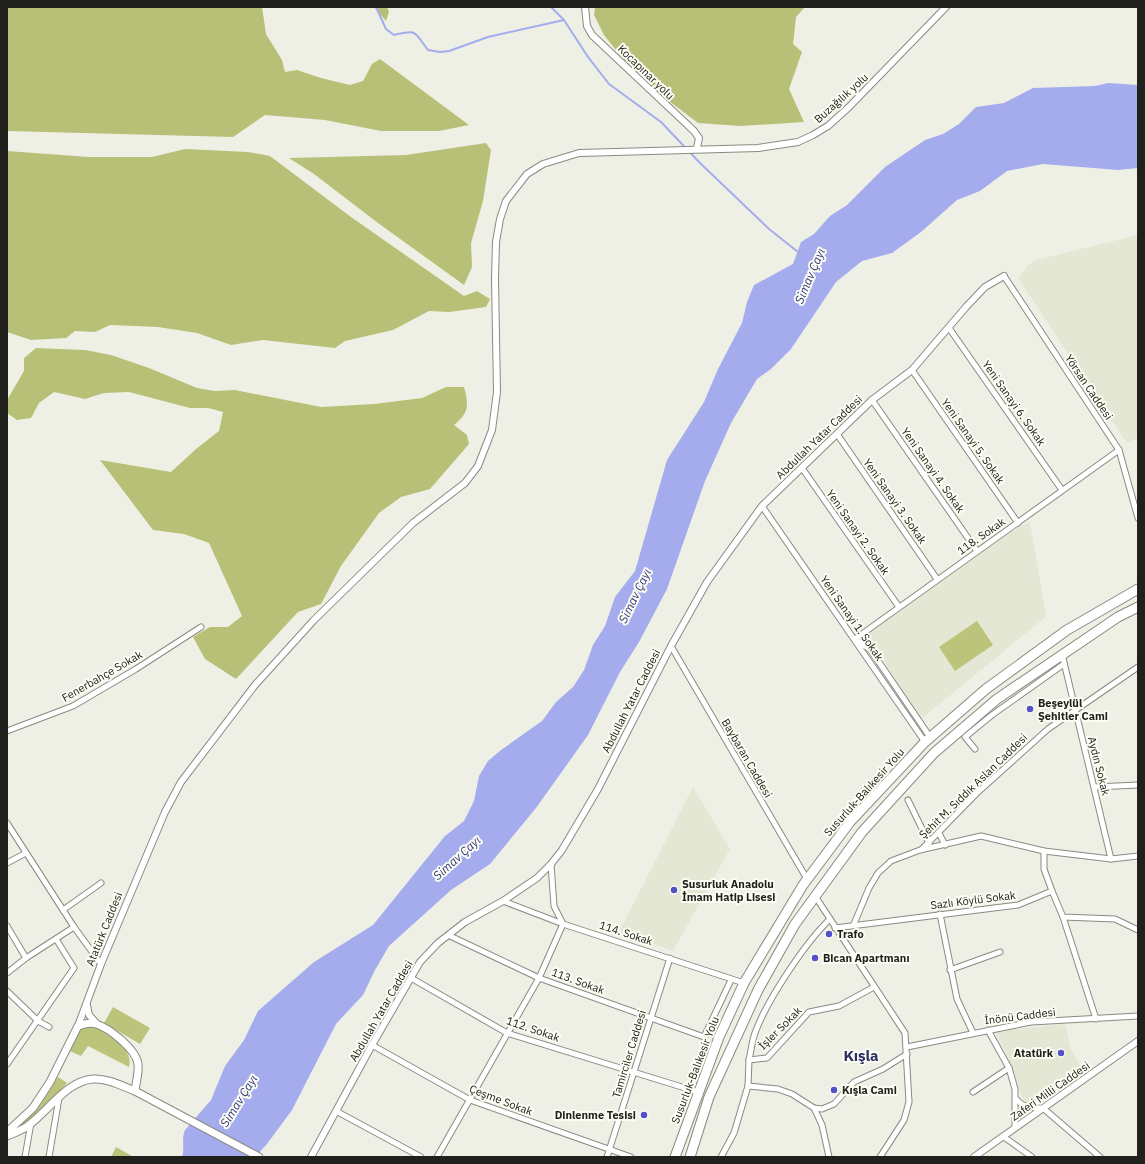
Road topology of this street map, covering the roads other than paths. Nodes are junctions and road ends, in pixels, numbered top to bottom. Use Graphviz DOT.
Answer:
graph roads {
  1 [pos="585,7"];
  2 [pos="946,7"];
  3 [pos="697,148"];
  4 [pos="668,149"];
  5 [pos="1004,276"];
  6 [pos="949,328"];
  7 [pos="912,370"];
  8 [pos="872,400"];
  9 [pos="837,434"];
  10 [pos="1119,450"];
  11 [pos="802,468"];
  12 [pos="1062,490"];
  13 [pos="762,506"];
  14 [pos="1138,518"];
  15 [pos="1018,523"];
  16 [pos="977,552"];
  17 [pos="937,579"];
  18 [pos="1138,589"];
  19 [pos="1138,602"];
  20 [pos="899,607"];
  21 [pos="1138,607"];
  22 [pos="201,627"];
  23 [pos="1091,635"];
  24 [pos="855,639"];
  25 [pos="671,646"];
  26 [pos="1062,654"];
  27 [pos="1064,664"];
  28 [pos="1138,667"];
  29 [pos="1075,710"];
  30 [pos="7,731"];
  31 [pos="927,740"];
  32 [pos="975,749"];
  33 [pos="1138,785"];
  34 [pos="1095,787"];
  35 [pos="908,800"];
  36 [pos="7,823"];
  37 [pos="939,833"];
  38 [pos="929,843"];
  39 [pos="945,844"];
  40 [pos="920,850"];
  41 [pos="1044,851"];
  42 [pos="26,853"];
  43 [pos="1138,856"];
  44 [pos="1111,859"];
  45 [pos="7,863"];
  46 [pos="551,864"];
  47 [pos="807,879"];
  48 [pos="101,883"];
  49 [pos="1052,891"];
  50 [pos="815,896"];
  51 [pos="503,901"];
  52 [pos="63,910"];
  53 [pos="940,914"];
  54 [pos="1063,917"];
  55 [pos="830,919"];
  56 [pos="563,924"];
  57 [pos="854,924"];
  58 [pos="7,926"];
  59 [pos="74,927"];
  60 [pos="836,928"];
  61 [pos="1138,930"];
  62 [pos="448,936"];
  63 [pos="56,939"];
  64 [pos="1000,952"];
  65 [pos="26,958"];
  66 [pos="670,958"];
  67 [pos="101,964"];
  68 [pos="950,970"];
  69 [pos="7,973"];
  70 [pos="411,978"];
  71 [pos="539,978"];
  72 [pos="731,980"];
  73 [pos="744,983"];
  74 [pos="874,987"];
  75 [pos="7,991"];
  76 [pos="87,1005"];
  77 [pos="1138,1016"];
  78 [pos="651,1019"];
  79 [pos="1096,1019"];
  80 [pos="38,1021"];
  81 [pos="97,1024"];
  82 [pos="78,1026"];
  83 [pos="49,1027"];
  84 [pos="988,1030"];
  85 [pos="507,1033"];
  86 [pos="973,1033"];
  87 [pos="1138,1041"];
  88 [pos="372,1045"];
  89 [pos="907,1047"];
  90 [pos="907,1054"];
  91 [pos="8,1060"];
  92 [pos="749,1060"];
  93 [pos="1009,1068"];
  94 [pos="634,1072"];
  95 [pos="748,1086"];
  96 [pos="135,1091"];
  97 [pos="698,1092"];
  98 [pos="973,1092"];
  99 [pos="59,1098"];
  100 [pos="1016,1099"];
  101 [pos="470,1100"];
  102 [pos="814,1108"];
  103 [pos="1043,1108"];
  104 [pos="336,1111"];
  105 [pos="32,1123"];
  106 [pos="1015,1128"];
  107 [pos="7,1132"];
  108 [pos="7,1136"];
  109 [pos="1004,1137"];
  110 [pos="610,1150"];
  111 [pos="25,1157"];
  112 [pos="49,1157"];
  113 [pos="259,1157"];
  114 [pos="311,1157"];
  115 [pos="421,1157"];
  116 [pos="437,1157"];
  117 [pos="607,1157"];
  118 [pos="631,1157"];
  119 [pos="674,1157"];
  120 [pos="690,1157"];
  121 [pos="720,1157"];
  122 [pos="829,1157"];
  123 [pos="880,1157"];
  124 [pos="974,1157"];
  125 [pos="1032,1157"];
  126 [pos="1100,1157"];
  1 -- 3 [label="street, Kocapınar yolu"];
  2 -- 3 [label="street, Buzağılık yolu"];
  3 -- 4 [label="street, Buzağılık yolu"];
  4 -- 67 [label="street, Atatürk Caddesi"];
  5 -- 6 [label="street, Abdullah Yatar Caddesi"];
  5 -- 10 [label="street, Yörsan Caddesi"];
  6 -- 7 [label="street, Abdullah Yatar Caddesi"];
  6 -- 12 [label="street, Yeni Sanayi 6. Sokak"];
  7 -- 8 [label="street, Abdullah Yatar Caddesi"];
  7 -- 15 [label="street, Yeni Sanayi 5. Sokak"];
  8 -- 9 [label="street, Abdullah Yatar Caddesi"];
  8 -- 16 [label="street, Yeni Sanayi 4. Sokak"];
  9 -- 11 [label="street, Abdullah Yatar Caddesi"];
  9 -- 17 [label="street, Yeni Sanayi 3. Sokak"];
  10 -- 12 [label="street, 118. Sokak"];
  10 -- 14 [label="street, Yörsan Caddesi"];
  11 -- 13 [label="street, Abdullah Yatar Caddesi"];
  11 -- 20 [label="street, Yeni Sanayi 2. Sokak"];
  12 -- 15 [label="street, 118. Sokak"];
  13 -- 24 [label="street, Yeni Sanayi 1. Sokak"];
  13 -- 25 [label="street, Abdullah Yatar Caddesi"];
  15 -- 16 [label="street, 118. Sokak"];
  16 -- 17 [label="street, 118. Sokak"];
  17 -- 20 [label="street, 118. Sokak"];
  18 -- 31 [label="highway, Susurluk-Balıkesir Yolu"];
  19 -- 23 [label="highway"];
  20 -- 24 [label="street, 118. Sokak"];
  21 -- 23 [label="highway, Susurluk-Balıkesir Yolu"];
  22 -- 30 [label="street, Fenerbahçe Sokak"];
  23 -- 26 [label="highway, Susurluk-Balıkesir Yolu"];
  24 -- 31 [label="street, Yeni Sanayi 1. Sokak"];
  25 -- 46 [label="street, Abdullah Yatar Caddesi"];
  25 -- 47 [label="street, Baybaran Caddesi"];
  26 -- 27 [label="street, Aydın Sokak"];
  26 -- 50 [label="highway, Susurluk-Balıkesir Yolu"];
  27 -- 29 [label="street, Aydın Sokak"];
  27 -- 32 [label="street"];
  28 -- 29 [label="street, Şehit M. Sıddık Aslan Caddesi"];
  29 -- 34 [label="street, Aydın Sokak"];
  29 -- 37 [label="street, Şehit M. Sıddık Aslan Caddesi"];
  31 -- 47 [label="highway, Susurluk-Balıkesir Yolu"];
  33 -- 34 [label="street"];
  34 -- 44 [label="street, Aydın Sokak"];
  35 -- 38 [label="street"];
  36 -- 42 [label="street"];
  37 -- 38 [label="street, Şehit M. Sıddık Aslan Caddesi"];
  37 -- 39 [label="street"];
  38 -- 40 [label="street, Şehit M. Sıddık Aslan Caddesi"];
  39 -- 40 [label="street"];
  39 -- 41 [label="street"];
  40 -- 57 [label="street"];
  41 -- 44 [label="street"];
  41 -- 49 [label="street"];
  42 -- 45 [label="street"];
  42 -- 52 [label="street"];
  43 -- 44 [label="street"];
  46 -- 51 [label="street, Abdullah Yatar Caddesi"];
  46 -- 56 [label="street"];
  47 -- 73 [label="highway, Susurluk-Balıkesir Yolu"];
  48 -- 52 [label="street"];
  49 -- 53 [label="street, Sazlı Köylü Sokak"];
  49 -- 54 [label="street"];
  50 -- 55 [label="street"];
  50 -- 120 [label="highway, Susurluk-Balıkesir Yolu"];
  51 -- 56 [label="street, 114. Sokak"];
  51 -- 62 [label="street, Abdullah Yatar Caddesi"];
  52 -- 59 [label="street"];
  53 -- 57 [label="street, Sazlı Köylü Sokak"];
  53 -- 68 [label="street"];
  54 -- 61 [label="street"];
  54 -- 79 [label="street"];
  55 -- 60 [label="street"];
  55 -- 92 [label="street"];
  56 -- 66 [label="street, 114. Sokak"];
  56 -- 71 [label="street"];
  57 -- 60 [label="street, Sazlı Köylü Sokak"];
  58 -- 65 [label="street"];
  59 -- 63 [label="street"];
  59 -- 67 [label="street"];
  60 -- 74 [label="street"];
  62 -- 70 [label="street, Abdullah Yatar Caddesi"];
  62 -- 71 [label="street, 113. Sokak"];
  63 -- 65 [label="street"];
  63 -- 80 [label="street"];
  64 -- 68 [label="street"];
  65 -- 69 [label="street"];
  66 -- 72 [label="street, 114. Sokak"];
  66 -- 78 [label="street, Tamirciler Caddesi"];
  67 -- 76 [label="street, Atatürk Caddesi"];
  68 -- 86 [label="street"];
  70 -- 85 [label="street, 112. Sokak"];
  70 -- 88 [label="street, Abdullah Yatar Caddesi"];
  71 -- 78 [label="street, 113. Sokak"];
  71 -- 85 [label="street"];
  72 -- 73 [label="street, 114. Sokak"];
  72 -- 78 [label="street, 113. Sokak"];
  73 -- 97 [label="highway, Susurluk-Balıkesir Yolu"];
  74 -- 89 [label="street"];
  74 -- 92 [label="street, İşler Sokak"];
  75 -- 80 [label="street"];
  76 -- 81 [label="street"];
  76 -- 82 [label="street, Atatürk Caddesi"];
  77 -- 79 [label="street, İnönü Caddesi"];
  78 -- 94 [label="street, Tamirciler Caddesi"];
  79 -- 84 [label="street, İnönü Caddesi"];
  80 -- 83 [label="street"];
  80 -- 91 [label="street"];
  81 -- 82 [label="main road"];
  81 -- 96 [label="main road"];
  82 -- 107 [label="main road, Atatürk Caddesi"];
  84 -- 86 [label="street, İnönü Caddesi"];
  84 -- 93 [label="street"];
  85 -- 94 [label="street, 112. Sokak"];
  85 -- 101 [label="street"];
  86 -- 89 [label="street, İnönü Caddesi"];
  87 -- 103 [label="street, Zaferi Milli Caddesi"];
  88 -- 101 [label="street, Çeşme Sokak"];
  88 -- 104 [label="street, Abdullah Yatar Caddesi"];
  89 -- 90 [label="street"];
  90 -- 102 [label="street"];
  90 -- 123 [label="street"];
  92 -- 95 [label="street"];
  93 -- 98 [label="street"];
  93 -- 100 [label="street"];
  94 -- 97 [label="street, 112. Sokak"];
  94 -- 110 [label="street, Tamirciler Caddesi"];
  95 -- 102 [label="street"];
  95 -- 121 [label="street"];
  96 -- 99 [label="main road"];
  96 -- 113 [label="main road"];
  97 -- 119 [label="highway, Susurluk-Balıkesir Yolu"];
  99 -- 105 [label="main road"];
  99 -- 112 [label="street"];
  100 -- 103 [label="street"];
  100 -- 106 [label="street"];
  101 -- 110 [label="street, Çeşme Sokak"];
  101 -- 116 [label="street"];
  102 -- 122 [label="street"];
  103 -- 106 [label="street, Zaferi Milli Caddesi"];
  103 -- 126 [label="street"];
  104 -- 114 [label="street, Abdullah Yatar Caddesi"];
  104 -- 115 [label="street"];
  105 -- 108 [label="main road"];
  105 -- 111 [label="street"];
  106 -- 109 [label="street, Zaferi Milli Caddesi"];
  109 -- 124 [label="street, Zaferi Milli Caddesi"];
  109 -- 125 [label="street"];
  110 -- 117 [label="street, Tamirciler Caddesi"];
  110 -- 118 [label="street, Çeşme Sokak"];
}
